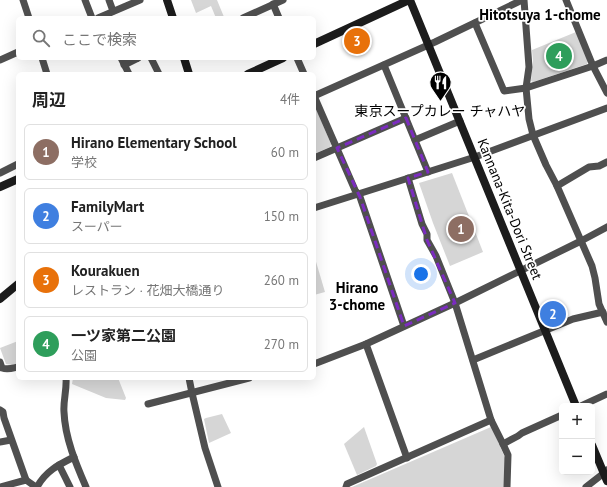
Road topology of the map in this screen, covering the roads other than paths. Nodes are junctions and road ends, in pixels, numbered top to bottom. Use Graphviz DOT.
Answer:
graph roads {
  1 [pos="23,0"];
  2 [pos="85,0"];
  3 [pos="109,0"];
  4 [pos="140,0"];
  5 [pos="167,0"];
  6 [pos="283,0"];
  7 [pos="410,0"];
  8 [pos="523,0"];
  9 [pos="566,0"];
  10 [pos="273,4"];
  11 [pos="113,11"];
  12 [pos="28,16"];
  13 [pos="91,16"];
  14 [pos="103,16"];
  15 [pos="171,16"];
  16 [pos="247,16"];
  17 [pos="278,16"];
  18 [pos="474,23"];
  19 [pos="316,43"];
  20 [pos="429,45"];
  21 [pos="16,53"];
  22 [pos="0,60"];
  23 [pos="43,60"];
  24 [pos="152,60"];
  25 [pos="185,60"];
  26 [pos="278,60"];
  27 [pos="298,60"];
  28 [pos="607,60"];
  29 [pos="123,61"];
  30 [pos="384,65"];
  31 [pos="593,66"];
  32 [pos="46,72"];
  33 [pos="128,72"];
  34 [pos="158,72"];
  35 [pos="188,72"];
  36 [pos="252,72"];
  37 [pos="303,72"];
  38 [pos="526,88"];
  39 [pos="607,93"];
  40 [pos="316,95"];
  41 [pos="316,101"];
  42 [pos="607,108"];
  43 [pos="406,118"];
  44 [pos="460,121"];
  45 [pos="533,135"];
  46 [pos="415,140"];
  47 [pos="337,148"];
  48 [pos="316,157"];
  49 [pos="474,157"];
  50 [pos="607,162"];
  51 [pos="16,165"];
  52 [pos="428,172"];
  53 [pos="0,173"];
  54 [pos="408,178"];
  55 [pos="16,180"];
  56 [pos="557,186"];
  57 [pos="0,187"];
  58 [pos="358,194"];
  59 [pos="316,207"];
  60 [pos="607,227"];
  61 [pos="581,241"];
  62 [pos="521,270"];
  63 [pos="16,286"];
  64 [pos="0,299"];
  65 [pos="455,303"];
  66 [pos="603,312"];
  67 [pos="607,322"];
  68 [pos="404,326"];
  69 [pos="545,330"];
  70 [pos="366,344"];
  71 [pos="473,360"];
  72 [pos="0,362"];
  73 [pos="316,363"];
  74 [pos="16,368"];
  75 [pos="66,380"];
  76 [pos="189,380"];
  77 [pos="241,380"];
  78 [pos="192,393"];
  79 [pos="607,394"];
  80 [pos="575,403"];
  81 [pos="588,403"];
  82 [pos="148,404"];
  83 [pos="0,410"];
  84 [pos="559,416"];
  85 [pos="491,420"];
  86 [pos="11,440"];
  87 [pos="0,442"];
  88 [pos="503,444"];
  89 [pos="595,451"];
  90 [pos="74,457"];
  91 [pos="407,458"];
  92 [pos="60,465"];
  93 [pos="606,475"];
  94 [pos="26,480"];
  95 [pos="0,487"];
  96 [pos="36,487"];
  97 [pos="70,487"];
  98 [pos="86,487"];
  99 [pos="218,487"];
  100 [pos="346,487"];
  101 [pos="506,487"];
  102 [pos="586,487"];
  1 -- 12 [label="street"];
  2 -- 13 [label="street"];
  3 -- 11 [label="street"];
  4 -- 11 [label="street"];
  5 -- 15 [label="street"];
  6 -- 10 [label="street"];
  7 -- 19 [label="street"];
  7 -- 20 [label="street, Kannana-Kita-Dori Street"];
  8 -- 18 [label="street"];
  8 -- 38 [label="street"];
  9 -- 31 [label="street"];
  10 -- 16 [label="street"];
  10 -- 17 [label="street"];
  11 -- 14 [label="street"];
  18 -- 20 [label="street"];
  18 -- 38 [label="street"];
  20 -- 30 [label="street"];
  20 -- 44 [label="street, Kannana-Kita-Dori Street"];
  21 -- 22 [label="street"];
  23 -- 32 [label="street"];
  24 -- 34 [label="street"];
  25 -- 35 [label="street"];
  26 -- 36 [label="street"];
  27 -- 37 [label="street"];
  28 -- 31 [label="street"];
  29 -- 33 [label="street"];
  30 -- 40 [label="street"];
  30 -- 43 [label="street"];
  31 -- 38 [label="street"];
  31 -- 39 [label="street"];
  38 -- 45 [label="street"];
  41 -- 47 [label="street"];
  42 -- 45 [label="street"];
  43 -- 46 [label="street"];
  43 -- 47 [label="street"];
  44 -- 46 [label="street"];
  44 -- 49 [label="street, Kannana-Kita-Dori Street"];
  45 -- 49 [label="street"];
  45 -- 56 [label="street"];
  46 -- 52 [label="street"];
  47 -- 48 [label="street"];
  47 -- 58 [label="street"];
  49 -- 52 [label="street"];
  49 -- 62 [label="street, Kannana-Kita-Dori Street"];
  50 -- 56 [label="street"];
  51 -- 53 [label="street"];
  52 -- 54 [label="street"];
  54 -- 58 [label="street"];
  54 -- 65 [label="street"];
  55 -- 57 [label="street"];
  56 -- 61 [label="street"];
  58 -- 59 [label="street"];
  58 -- 68 [label="street"];
  60 -- 61 [label="street"];
  61 -- 62 [label="street"];
  61 -- 66 [label="street"];
  62 -- 65 [label="street"];
  62 -- 69 [label="street, Kannana-Kita-Dori Street"];
  63 -- 64 [label="street"];
  65 -- 68 [label="street"];
  65 -- 71 [label="street"];
  66 -- 67 [label="street"];
  66 -- 69 [label="street"];
  68 -- 70 [label="street"];
  69 -- 71 [label="street"];
  69 -- 80 [label="street, Kannana-Kita-Dori Street"];
  70 -- 73 [label="street"];
  70 -- 91 [label="street"];
  71 -- 85 [label="street"];
  72 -- 74 [label="street"];
  75 -- 90 [label="street"];
  76 -- 78 [label="street"];
  77 -- 78 [label="street"];
  78 -- 82 [label="street"];
  78 -- 99 [label="street"];
  79 -- 81 [label="street"];
  83 -- 86 [label="street"];
  84 -- 88 [label="street"];
  85 -- 88 [label="street"];
  85 -- 91 [label="street"];
  86 -- 87 [label="street"];
  86 -- 94 [label="street"];
  88 -- 101 [label="street"];
  89 -- 93 [label="street"];
  90 -- 92 [label="street"];
  90 -- 98 [label="street"];
  91 -- 100 [label="street"];
  92 -- 96 [label="street"];
  92 -- 97 [label="street"];
  93 -- 102 [label="street"];
  94 -- 95 [label="street"];
  94 -- 96 [label="street"];
}
